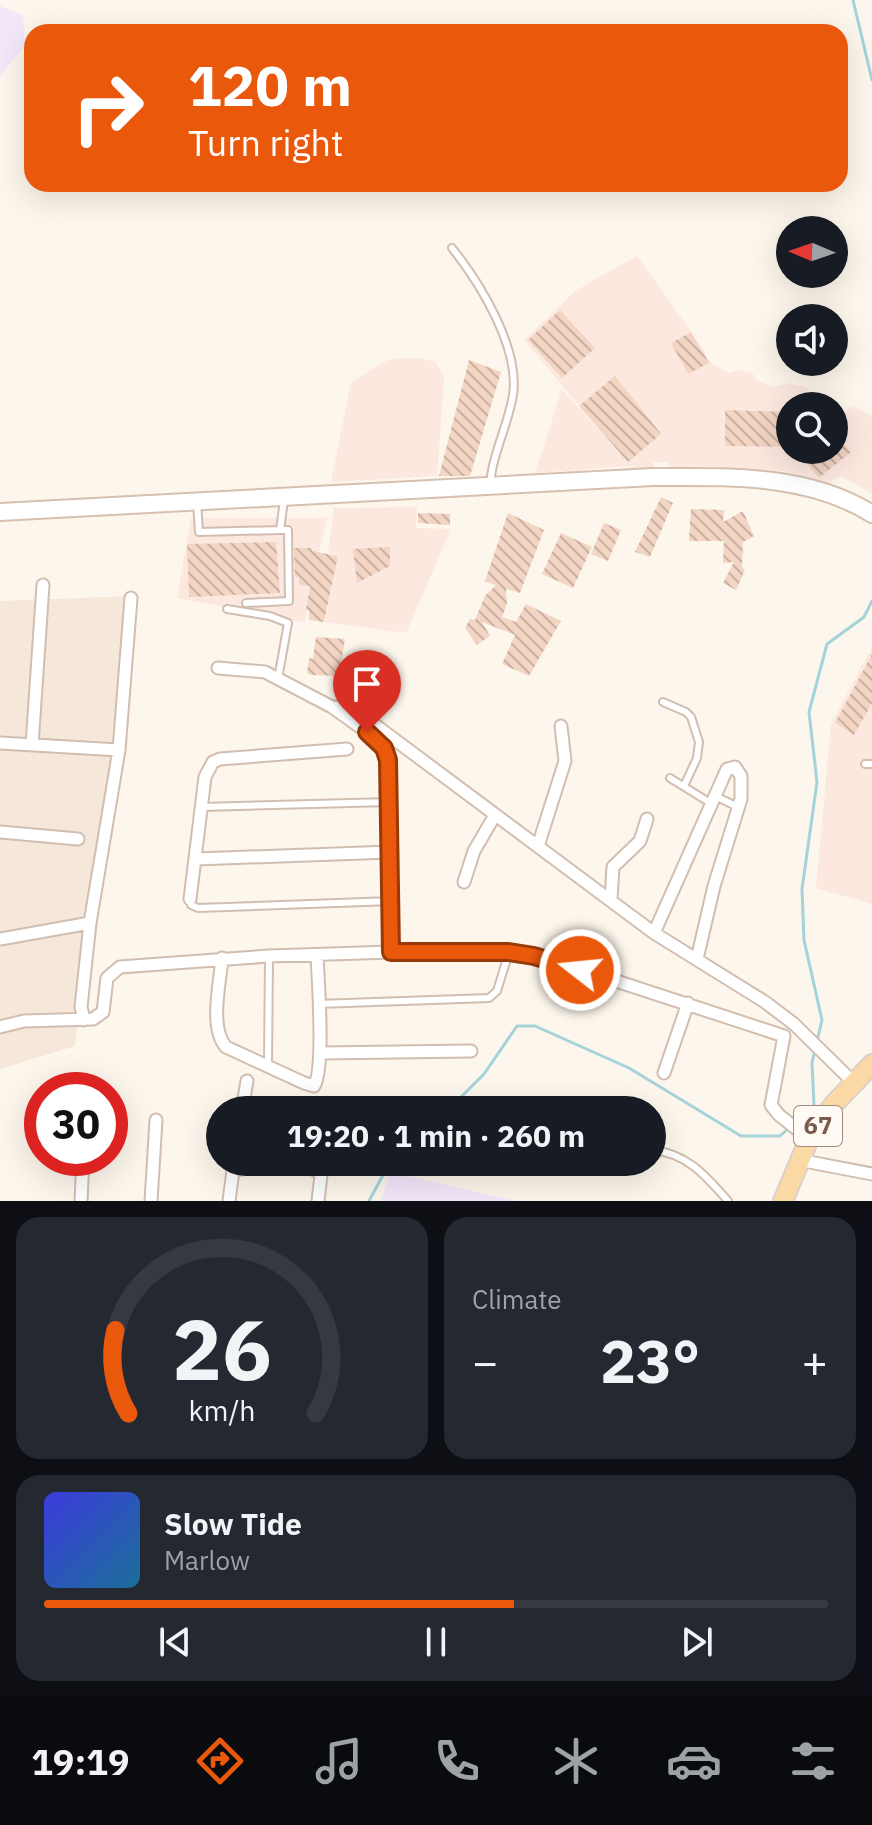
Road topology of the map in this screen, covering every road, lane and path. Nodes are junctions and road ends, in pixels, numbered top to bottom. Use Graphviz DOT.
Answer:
graph roads {
  1 [pos="452,248"];
  2 [pos="490,486"];
  3 [pos="284,496"];
  4 [pos="197,501"];
  5 [pos="0,512"];
  6 [pos="872,514"];
  7 [pos="280,530"];
  8 [pos="43,585"];
  9 [pos="131,598"];
  10 [pos="246,603"];
  11 [pos="227,609"];
  12 [pos="218,668"];
  13 [pos="278,679"];
  14 [pos="663,702"];
  15 [pos="332,707"];
  16 [pos="561,726"];
  17 [pos="0,743"];
  18 [pos="32,745"];
  19 [pos="347,749"];
  20 [pos="119,750"];
  21 [pos="670,778"];
  22 [pos="684,786"];
  23 [pos="713,800"];
  24 [pos="390,802"];
  25 [pos="202,807"];
  26 [pos="738,807"];
  27 [pos="495,815"];
  28 [pos="647,819"];
  29 [pos="0,832"];
  30 [pos="78,839"];
  31 [pos="538,846"];
  32 [pos="390,852"];
  33 [pos="196,859"];
  34 [pos="464,882"];
  35 [pos="190,899"];
  36 [pos="611,900"];
  37 [pos="392,901"];
  38 [pos="90,923"];
  39 [pos="654,933"];
  40 [pos="0,939"];
  41 [pos="391,952"];
  42 [pos="509,952"];
  43 [pos="317,955"];
  44 [pos="269,956"];
  45 [pos="222,958"];
  46 [pos="697,959"];
  47 [pos="688,1003"];
  48 [pos="318,1004"];
  49 [pos="84,1020"];
  50 [pos="0,1027"];
  51 [pos="798,1027"];
  52 [pos="784,1036"];
  53 [pos="471,1051"];
  54 [pos="320,1053"];
  55 [pos="872,1064"];
  56 [pos="268,1065"];
  57 [pos="664,1073"];
  58 [pos="247,1081"];
  59 [pos="853,1082"];
  60 [pos="244,1096"];
  61 [pos="156,1120"];
  62 [pos="802,1134"];
  63 [pos="666,1152"];
  64 [pos="799,1160"];
  65 [pos="872,1174"];
  66 [pos="82,1176"];
  67 [pos="233,1176"];
  68 [pos="321,1176"];
  69 [pos="81,1201"];
  70 [pos="151,1201"];
  71 [pos="229,1201"];
  72 [pos="318,1201"];
  73 [pos="728,1201"];
  74 [pos="783,1201"];
  1 -- 2 [label="lane"];
  2 -- 3 [label="main road"];
  2 -- 6 [label="main road"];
  3 -- 4 [label="main road"];
  3 -- 7 [label="lane"];
  4 -- 5 [label="main road"];
  4 -- 7 [label="lane"];
  7 -- 10 [label="lane"];
  8 -- 18 [label="street"];
  9 -- 20 [label="street"];
  11 -- 13 [label="lane"];
  12 -- 13 [label="street"];
  13 -- 15 [label="street"];
  14 -- 22 [label="lane"];
  15 -- 24 [label="street"];
  15 -- 27 [label="street"];
  16 -- 31 [label="street"];
  17 -- 18 [label="street"];
  18 -- 20 [label="street"];
  19 -- 25 [label="street"];
  20 -- 38 [label="street"];
  21 -- 22 [label="lane"];
  22 -- 23 [label="lane"];
  23 -- 26 [label="lane"];
  23 -- 26 [label="street"];
  23 -- 39 [label="street"];
  24 -- 25 [label="lane"];
  24 -- 32 [label="street"];
  25 -- 33 [label="street"];
  26 -- 46 [label="street"];
  27 -- 31 [label="street"];
  27 -- 34 [label="street"];
  28 -- 36 [label="street"];
  29 -- 30 [label="street"];
  31 -- 36 [label="street"];
  32 -- 33 [label="street"];
  32 -- 37 [label="street"];
  33 -- 35 [label="street"];
  35 -- 37 [label="lane"];
  36 -- 39 [label="street"];
  37 -- 41 [label="street"];
  38 -- 40 [label="street"];
  38 -- 49 [label="street"];
  39 -- 46 [label="street"];
  41 -- 42 [label="street"];
  41 -- 43 [label="street"];
  42 -- 47 [label="street"];
  42 -- 48 [label="lane"];
  43 -- 44 [label="street"];
  43 -- 48 [label="street"];
  44 -- 45 [label="street"];
  44 -- 56 [label="lane"];
  45 -- 49 [label="street"];
  45 -- 56 [label="street"];
  46 -- 51 [label="street"];
  47 -- 52 [label="street"];
  47 -- 57 [label="street"];
  48 -- 54 [label="street"];
  49 -- 50 [label="street"];
  51 -- 52 [label="street"];
  51 -- 59 [label="street"];
  52 -- 62 [label="street"];
  53 -- 54 [label="street"];
  54 -- 56 [label="street"];
  55 -- 59 [label="main road, 67"];
  58 -- 60 [label="street"];
  59 -- 62 [label="main road, 67"];
  61 -- 70 [label="street"];
  62 -- 64 [label="main road, 67"];
  63 -- 73 [label="lane"];
  64 -- 65 [label="street"];
  64 -- 74 [label="main road, 67"];
  66 -- 69 [label="street"];
  67 -- 71 [label="street"];
  68 -- 72 [label="street"];
}
